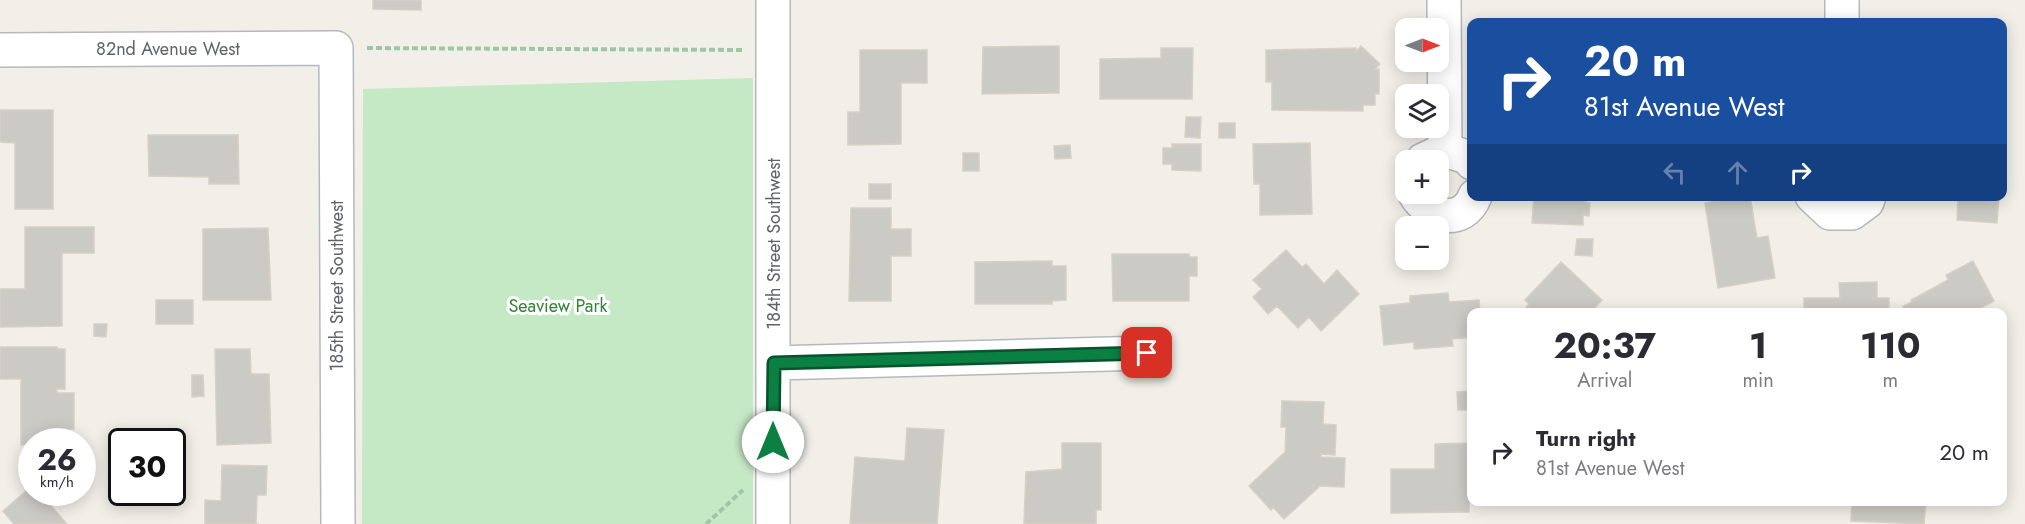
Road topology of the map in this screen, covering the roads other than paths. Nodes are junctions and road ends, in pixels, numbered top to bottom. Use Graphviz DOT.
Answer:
graph roads {
  1 [pos="773,0"];
  2 [pos="1444,0"];
  3 [pos="1842,0"];
  4 [pos="1842,18"];
  5 [pos="336,48"];
  6 [pos="0,50"];
  7 [pos="1446,150"];
  8 [pos="1471,201"];
  9 [pos="1817,201"];
  10 [pos="1867,201"];
  11 [pos="1421,204"];
  12 [pos="1147,353"];
  13 [pos="774,363"];
  14 [pos="338,524"];
  15 [pos="773,524"];
  1 -- 13 [label="street, 184th Street Southwest"];
  2 -- 7 [label="street"];
  3 -- 4 [label="street"];
  5 -- 6 [label="street, 82nd Avenue West"];
  5 -- 14 [label="street, 185th Street Southwest"];
  8 -- 11 [label="street"];
  9 -- 10 [label="street"];
  12 -- 13 [label="street"];
  13 -- 15 [label="street, 184th Street Southwest"];
}
